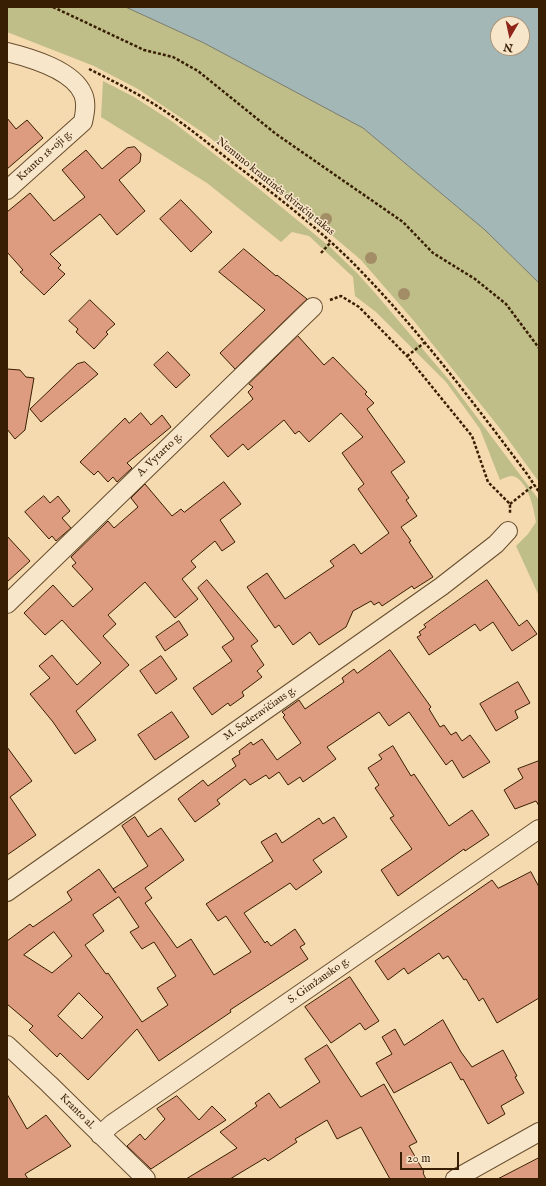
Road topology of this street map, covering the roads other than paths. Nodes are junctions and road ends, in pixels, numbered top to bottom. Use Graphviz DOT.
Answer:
graph roads {
  1 [pos="7,52"];
  2 [pos="7,190"];
  3 [pos="313,307"];
  4 [pos="508,531"];
  5 [pos="7,604"];
  6 [pos="539,829"];
  7 [pos="7,892"];
  8 [pos="7,1045"];
  9 [pos="539,1132"];
  10 [pos="100,1135"];
  11 [pos="146,1179"];
  12 [pos="455,1179"];
  1 -- 2 [label="street, Kranto 18-oji g."];
  3 -- 5 [label="street, A. Vytarto g."];
  4 -- 7 [label="street, M. Sederavičiaus g."];
  6 -- 10 [label="street, S. Gimžausko g."];
  8 -- 10 [label="street, Kranto al."];
  9 -- 12 [label="street"];
  10 -- 11 [label="street, Kranto al."];
}
